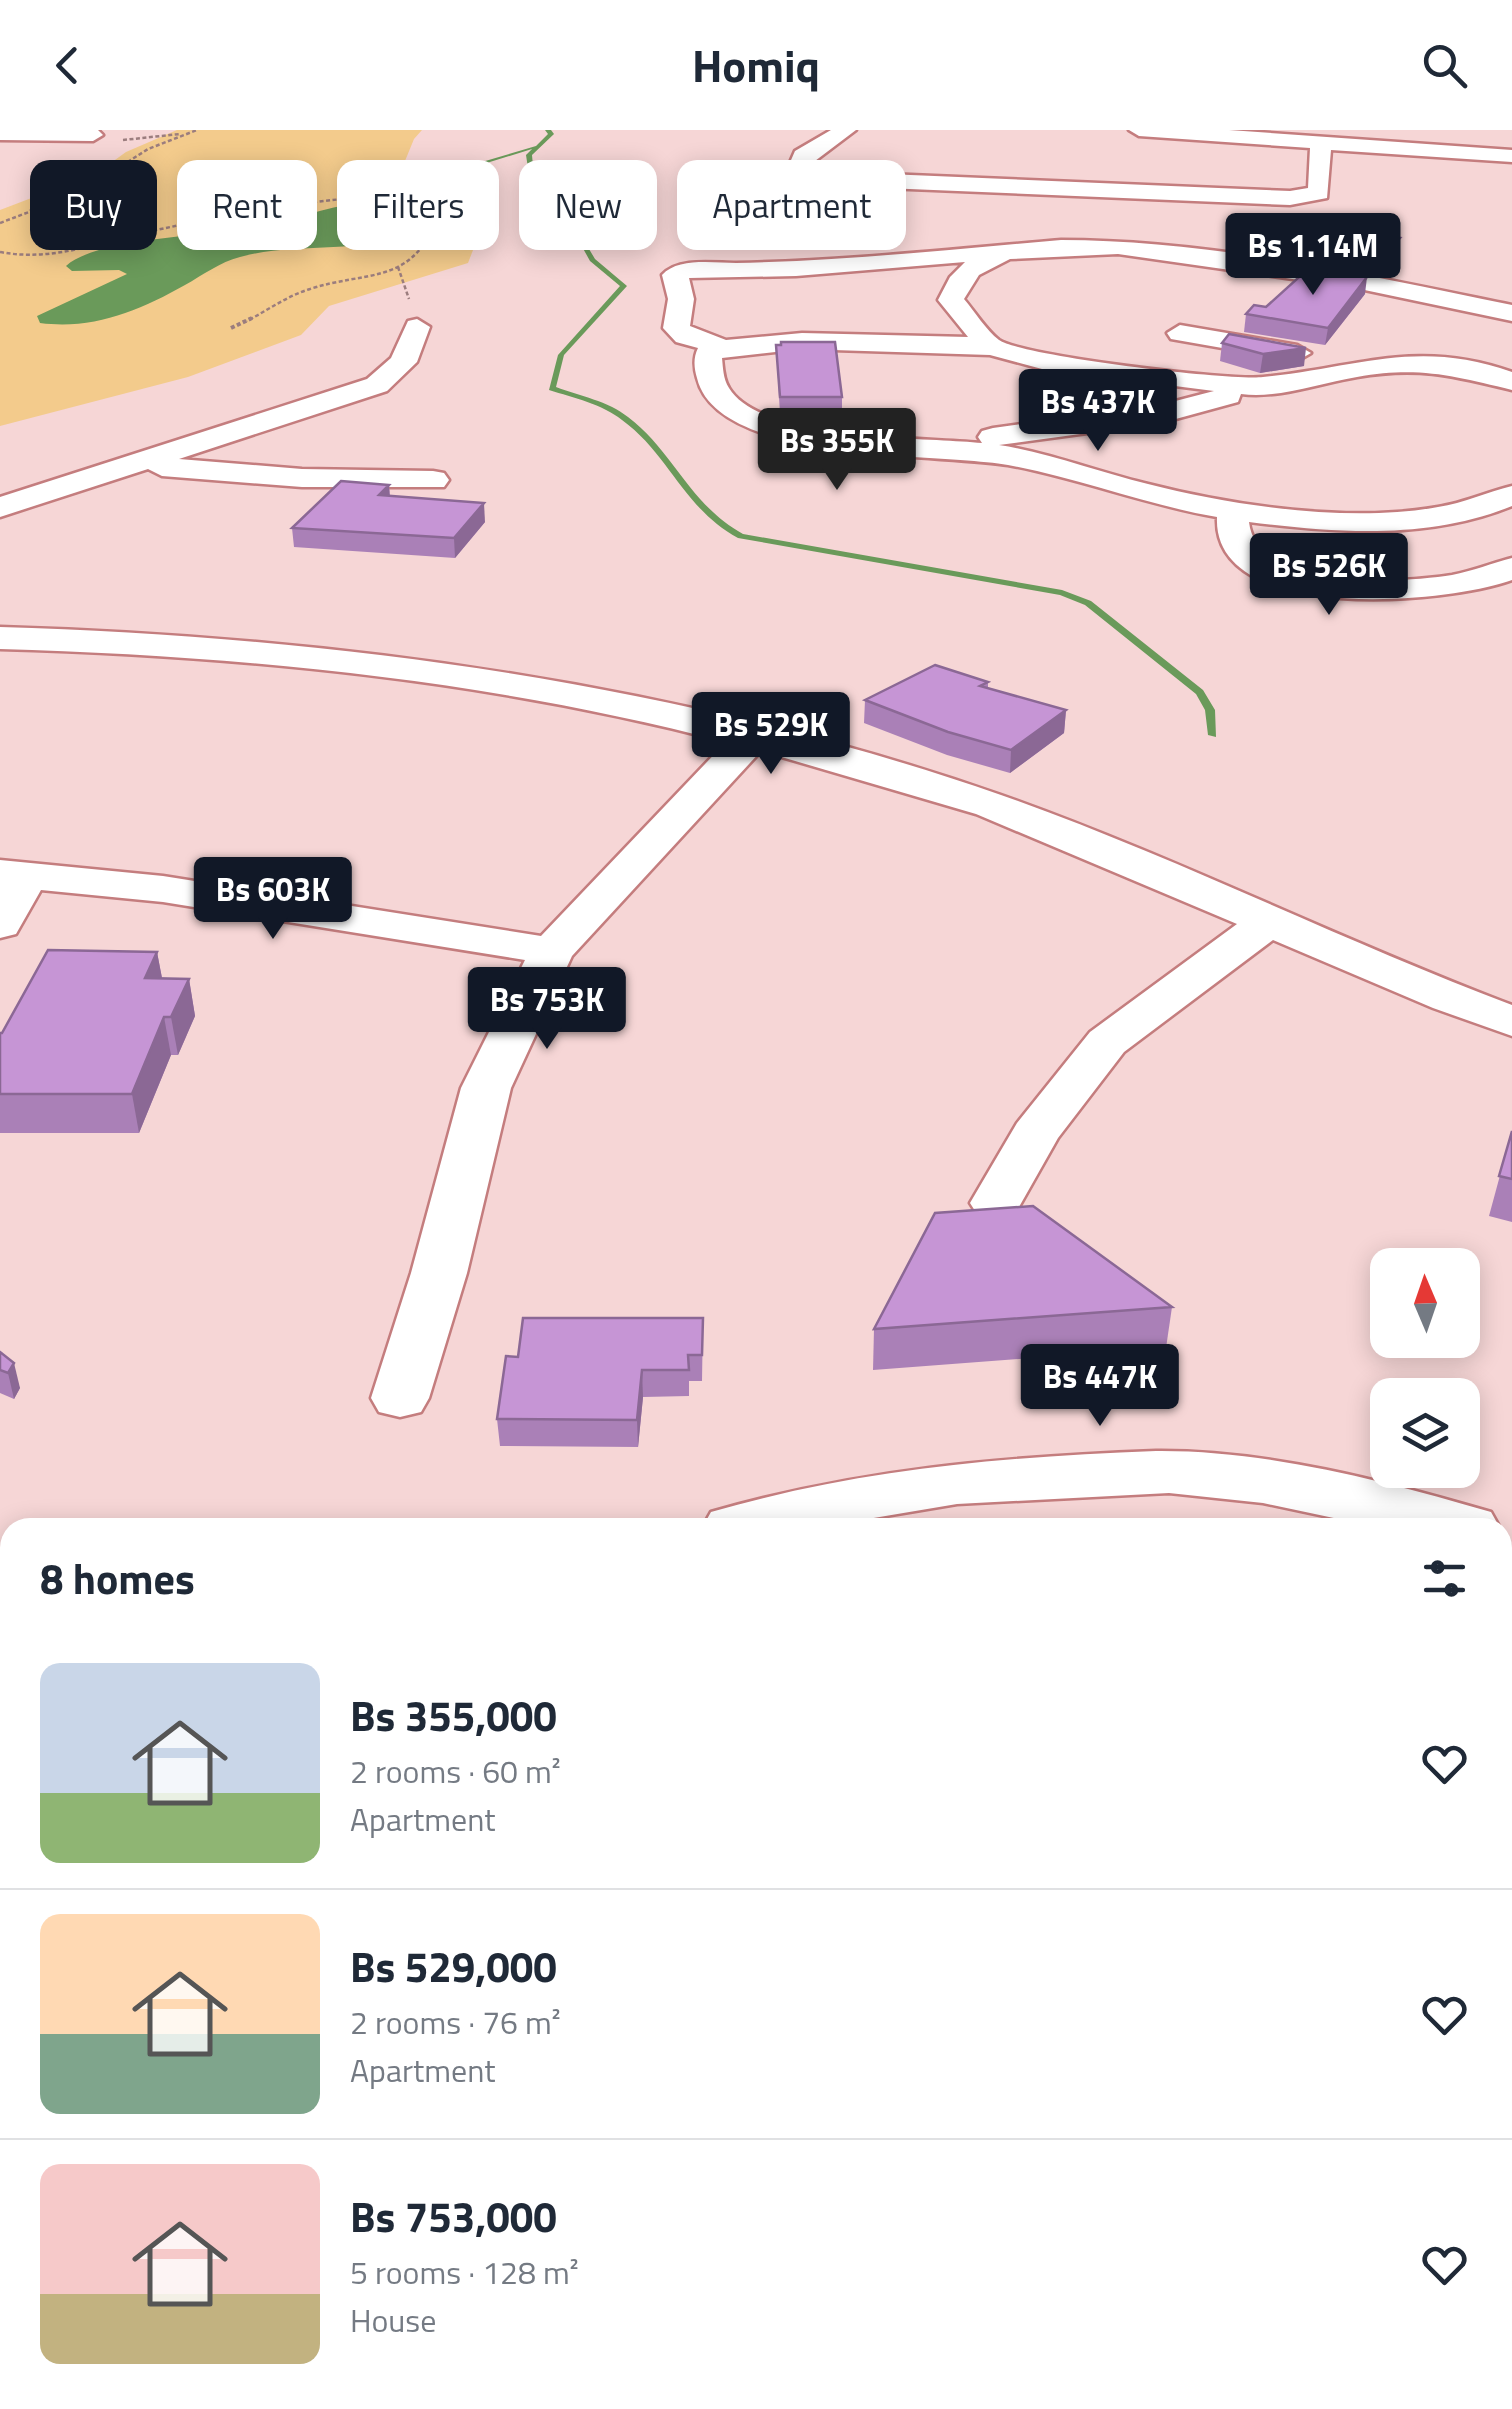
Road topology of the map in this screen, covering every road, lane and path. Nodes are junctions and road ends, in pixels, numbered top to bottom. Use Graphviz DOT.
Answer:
graph roads {
  1 [pos="197,130"];
  2 [pos="846,130"];
  3 [pos="1139,130"];
  4 [pos="1170,131"];
  5 [pos="191,133"];
  6 [pos="0,134"];
  7 [pos="93,135"];
  8 [pos="1322,143"];
  9 [pos="1512,156"];
  10 [pos="337,199"];
  11 [pos="0,223"];
  12 [pos="420,250"];
  13 [pos="0,252"];
  14 [pos="1002,254"];
  15 [pos="35,258"];
  16 [pos="230,328"];
  17 [pos="418,328"];
  18 [pos="1180,334"];
  19 [pos="1499,339"];
  20 [pos="721,347"];
  21 [pos="991,348"];
  22 [pos="1374,365"];
  23 [pos="1512,382"];
  24 [pos="1282,386"];
  25 [pos="1250,387"];
  26 [pos="1305,410"];
  27 [pos="1080,426"];
  28 [pos="927,445"];
  29 [pos="129,464"];
  30 [pos="1060,467"];
  31 [pos="433,480"];
  32 [pos="1512,495"];
  33 [pos="0,506"];
  34 [pos="1234,509"];
  35 [pos="1512,568"];
  36 [pos="0,638"];
  37 [pos="753,736"];
  38 [pos="14,874"];
  39 [pos="0,924"];
  40 [pos="1266,924"];
  41 [pos="552,951"];
  42 [pos="1512,1022"];
  43 [pos="996,1203"];
  44 [pos="400,1398"];
  45 [pos="763,1518"];
  46 [pos="1431,1518"];
  1 -- 5 [label="path"];
  2 -- 8 [label="street"];
  3 -- 4 [label="street"];
  4 -- 8 [label="street"];
  5 -- 7 [label="path"];
  5 -- 11 [label="path"];
  6 -- 7 [label="street"];
  8 -- 9 [label="street"];
  10 -- 15 [label="path"];
  12 -- 16 [label="path"];
  13 -- 15 [label="path"];
  14 -- 19 [label="street"];
  14 -- 20 [label="street"];
  14 -- 21 [label="street"];
  17 -- 29 [label="street"];
  18 -- 22 [label="street"];
  19 -- 22 [label="street"];
  19 -- 23 [label="street"];
  20 -- 21 [label="street"];
  20 -- 28 [label="street"];
  21 -- 25 [label="street"];
  22 -- 24 [label="street"];
  24 -- 25 [label="street"];
  24 -- 26 [label="street"];
  25 -- 27 [label="street"];
  27 -- 28 [label="street"];
  27 -- 30 [label="street"];
  28 -- 30 [label="street"];
  29 -- 31 [label="street"];
  29 -- 33 [label="street"];
  30 -- 34 [label="street"];
  32 -- 34 [label="street"];
  34 -- 35 [label="street"];
  36 -- 37 [label="street"];
  37 -- 40 [label="street"];
  37 -- 41 [label="street"];
  38 -- 39 [label="street"];
  38 -- 41 [label="street"];
  40 -- 42 [label="street"];
  40 -- 43 [label="street"];
  41 -- 44 [label="street"];
  45 -- 46 [label="street"];
}
